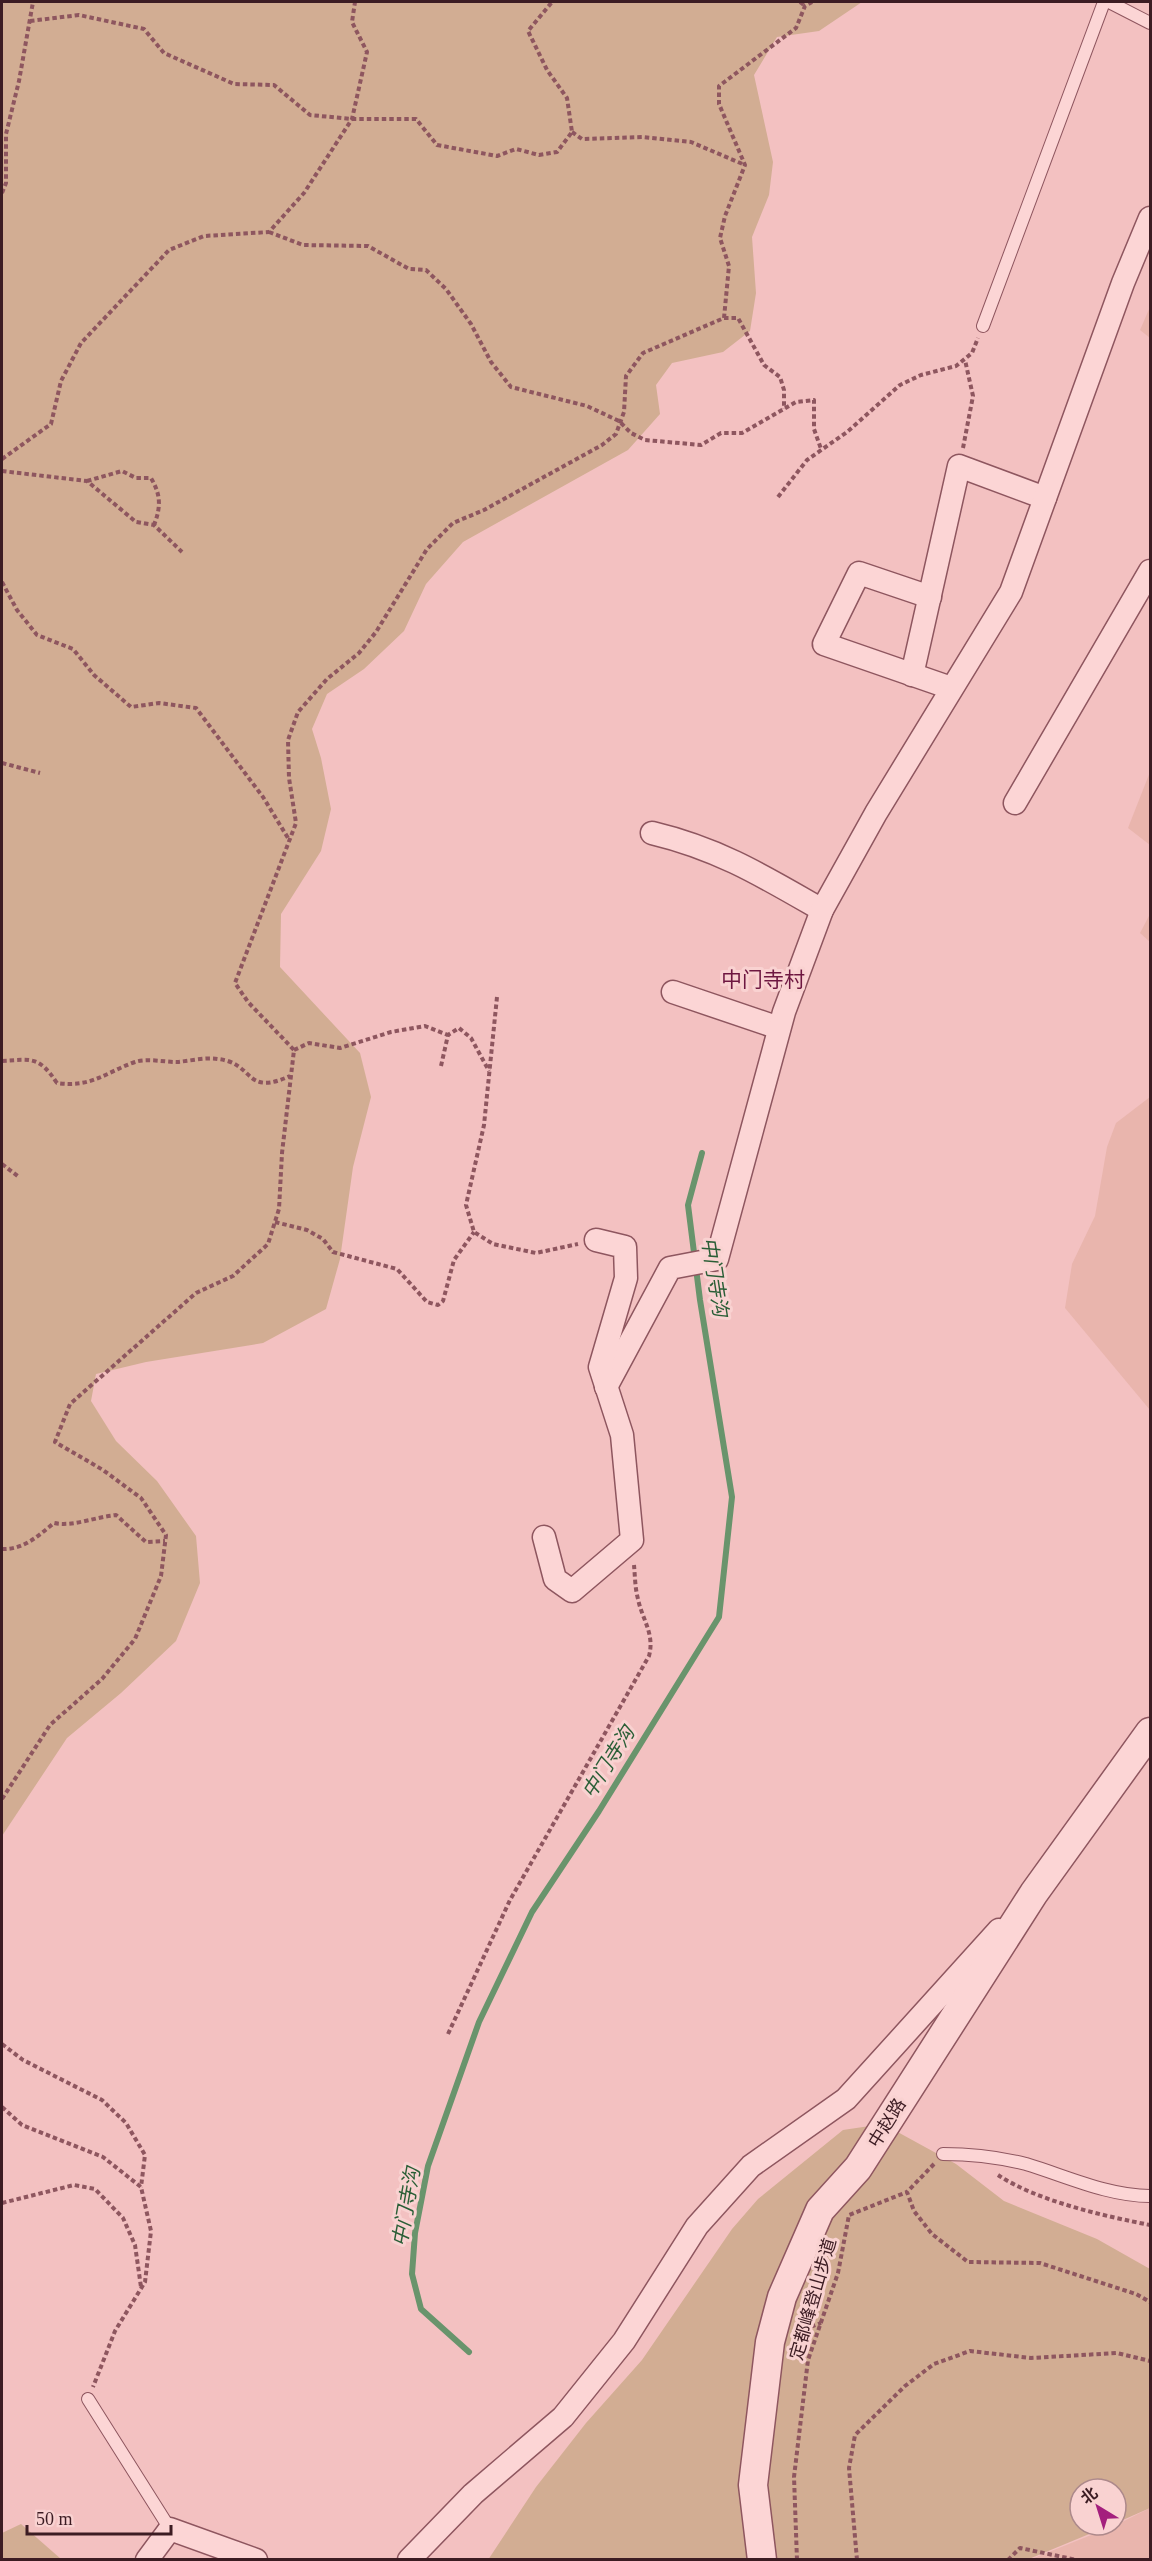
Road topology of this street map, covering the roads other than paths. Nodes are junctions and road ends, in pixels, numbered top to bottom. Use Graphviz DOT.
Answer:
graph roads {
  1 [pos="1104,2"];
  2 [pos="1109,2"];
  3 [pos="1150,23"];
  4 [pos="1150,218"];
  5 [pos="983,326"];
  6 [pos="1045,498"];
  7 [pos="1150,571"];
  8 [pos="930,597"];
  9 [pos="912,675"];
  10 [pos="951,688"];
  11 [pos="1015,803"];
  12 [pos="652,833"];
  13 [pos="822,910"];
  14 [pos="673,992"];
  15 [pos="779,1028"];
  16 [pos="596,1240"];
  17 [pos="606,1387"];
  18 [pos="544,1537"];
  19 [pos="1150,1732"];
  20 [pos="1034,1893"];
  21 [pos="943,2154"];
  22 [pos="1150,2196"];
  23 [pos="88,2399"];
  24 [pos="170,2529"];
  25 [pos="147,2559"];
  26 [pos="256,2559"];
  27 [pos="409,2559"];
  28 [pos="762,2559"];
  1 -- 5 [label="lane"];
  2 -- 3 [label="lane"];
  4 -- 6 [label="street"];
  6 -- 8 [label="street"];
  6 -- 10 [label="street"];
  7 -- 11 [label="street"];
  8 -- 9 [label="street"];
  8 -- 9 [label="street"];
  9 -- 10 [label="street"];
  10 -- 13 [label="street"];
  12 -- 13 [label="street"];
  13 -- 15 [label="street"];
  14 -- 15 [label="street"];
  15 -- 17 [label="street"];
  16 -- 17 [label="street"];
  17 -- 18 [label="street"];
  19 -- 20 [label="street, 中赵路"];
  20 -- 27 [label="street"];
  20 -- 28 [label="street, 中赵路"];
  21 -- 22 [label="lane"];
  23 -- 24 [label="lane"];
  24 -- 25 [label="street"];
  24 -- 26 [label="street"];
}
